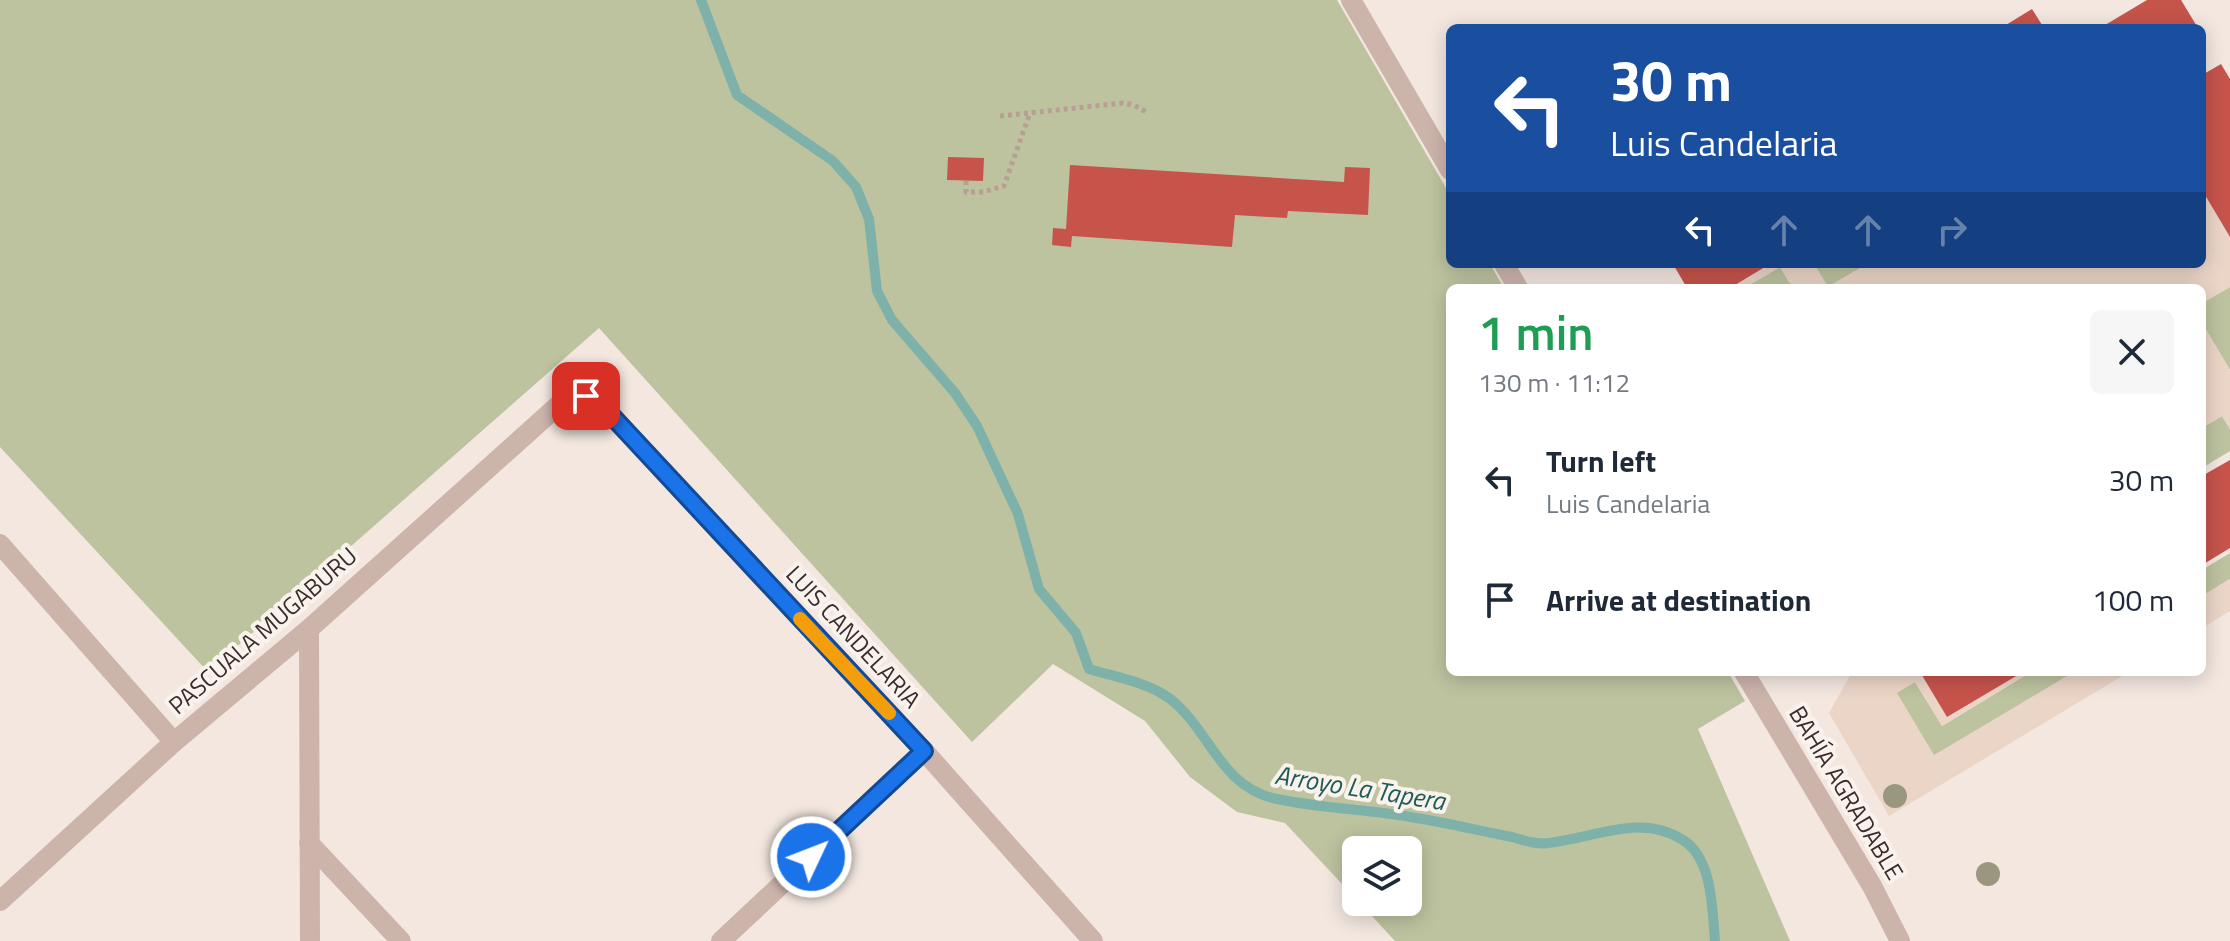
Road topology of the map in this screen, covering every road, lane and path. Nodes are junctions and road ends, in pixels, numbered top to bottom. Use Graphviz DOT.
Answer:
graph roads {
  1 [pos="1351,0"];
  2 [pos="1030,113"];
  3 [pos="1148,113"];
  4 [pos="1000,116"];
  5 [pos="1446,163"];
  6 [pos="966,181"];
  7 [pos="562,402"];
  8 [pos="0,544"];
  9 [pos="309,629"];
  10 [pos="1746,676"];
  11 [pos="174,742"];
  12 [pos="924,751"];
  13 [pos="309,843"];
  14 [pos="0,901"];
  15 [pos="310,941"];
  16 [pos="401,941"];
  17 [pos="721,941"];
  18 [pos="1093,941"];
  19 [pos="1900,941"];
  1 -- 5 [label="street"];
  2 -- 3 [label="path"];
  2 -- 4 [label="path"];
  2 -- 6 [label="path"];
  7 -- 9 [label="street, PASCUALA MUGABURU"];
  7 -- 12 [label="street, LUIS CANDELARIA"];
  8 -- 11 [label="street"];
  9 -- 11 [label="street, PASCUALA MUGABURU"];
  9 -- 13 [label="street"];
  10 -- 19 [label="street, BAHÍA AGRADABLE"];
  11 -- 14 [label="street, PASCUALA MUGABURU"];
  12 -- 17 [label="street"];
  12 -- 18 [label="street, LUIS CANDELARIA"];
  13 -- 15 [label="street"];
  13 -- 16 [label="street"];
}
